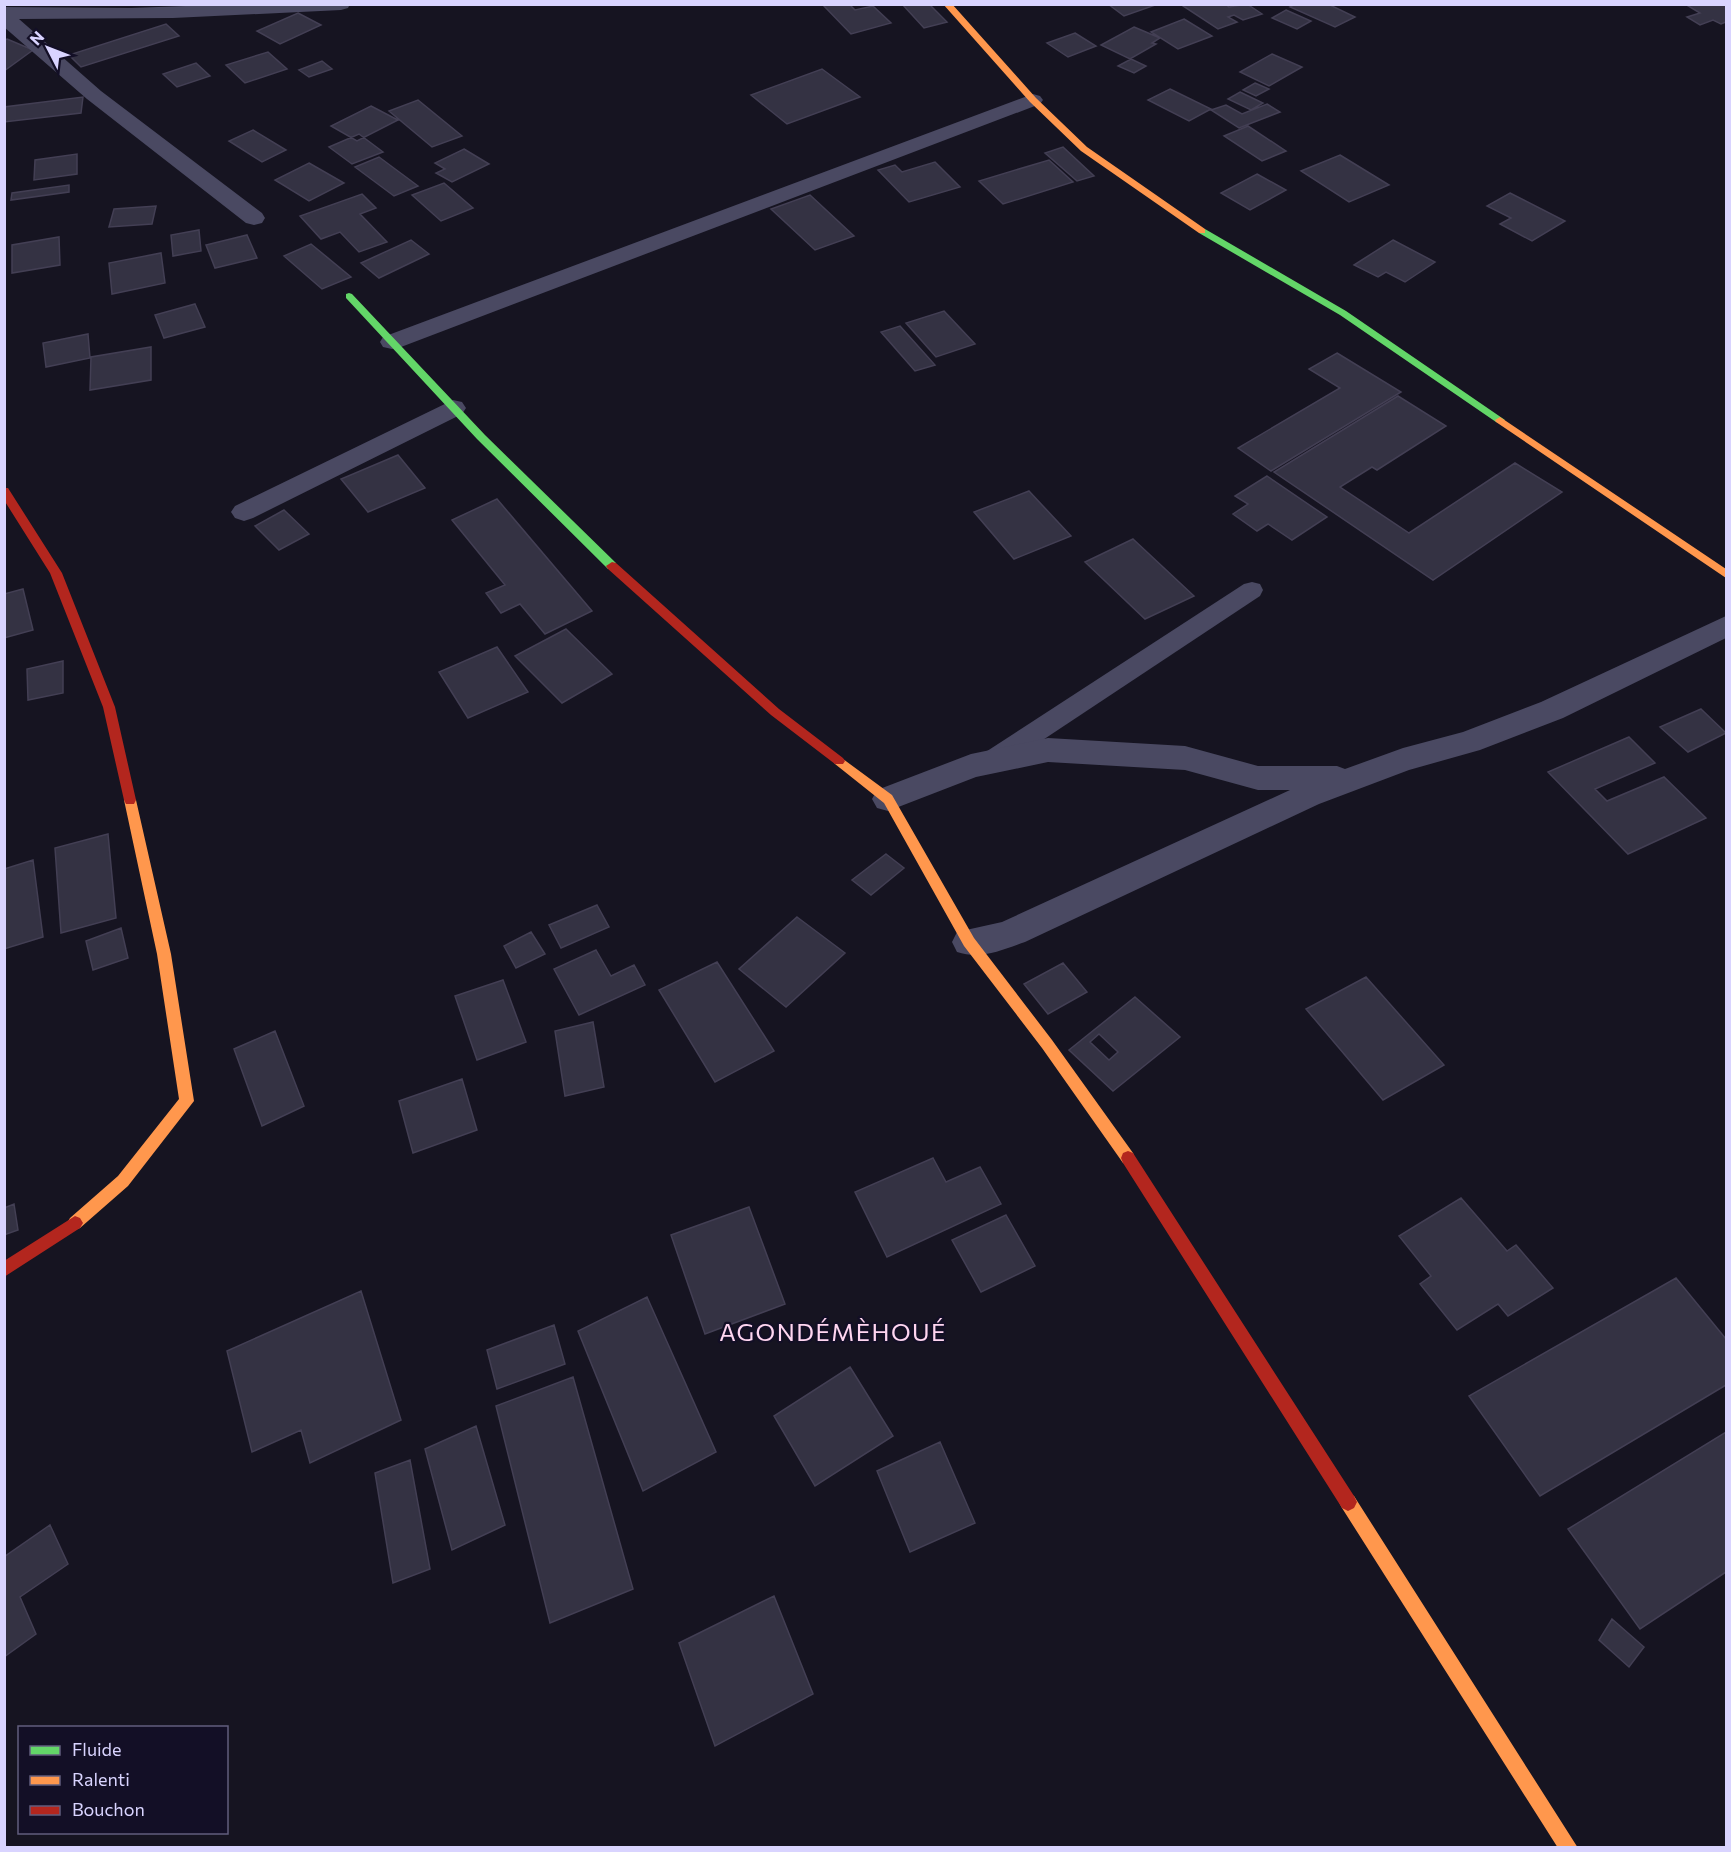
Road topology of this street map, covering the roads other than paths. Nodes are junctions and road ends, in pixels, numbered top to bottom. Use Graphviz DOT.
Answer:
graph roads {
  1 [pos="341,4"];
  2 [pos="947,4"];
  3 [pos="4,14"];
  4 [pos="1033,100"];
  5 [pos="254,218"];
  6 [pos="349,296"];
  7 [pos="392,342"];
  8 [pos="453,408"];
  9 [pos="4,491"];
  10 [pos="244,512"];
  11 [pos="1726,574"];
  12 [pos="1252,590"];
  13 [pos="1726,626"];
  14 [pos="990,762"];
  15 [pos="1355,779"];
  16 [pos="888,798"];
  17 [pos="969,942"];
  18 [pos="4,1270"];
  19 [pos="1569,1848"];
  1 -- 3 [label="street"];
  2 -- 4 [label="street"];
  3 -- 5 [label="street"];
  4 -- 7 [label="street"];
  4 -- 11 [label="street"];
  6 -- 7 [label="street"];
  7 -- 8 [label="street"];
  8 -- 10 [label="street"];
  8 -- 16 [label="street"];
  9 -- 18 [label="street"];
  12 -- 14 [label="lane"];
  13 -- 15 [label="street"];
  14 -- 15 [label="street"];
  14 -- 16 [label="street"];
  15 -- 17 [label="street"];
  16 -- 17 [label="street"];
  17 -- 19 [label="street"];
}
